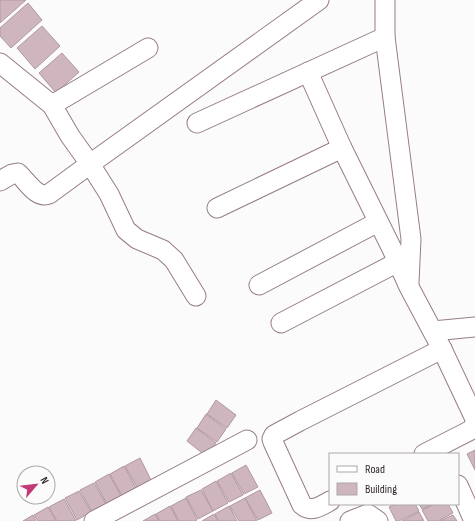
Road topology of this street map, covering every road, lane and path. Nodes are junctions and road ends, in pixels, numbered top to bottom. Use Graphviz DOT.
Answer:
graph roads {
  1 [pos="319,0"];
  2 [pos="385,0"];
  3 [pos="385,37"];
  4 [pos="148,48"];
  5 [pos="0,63"];
  6 [pos="308,72"];
  7 [pos="52,105"];
  8 [pos="197,123"];
  9 [pos="342,148"];
  10 [pos="90,164"];
  11 [pos="0,181"];
  12 [pos="217,208"];
  13 [pos="378,222"];
  14 [pos="398,262"];
  15 [pos="259,285"];
  16 [pos="408,285"];
  17 [pos="196,296"];
  18 [pos="281,323"];
  19 [pos="475,327"];
  20 [pos="433,331"];
  21 [pos="442,350"];
  22 [pos="248,440"];
  23 [pos="426,453"];
  24 [pos="459,486"];
  25 [pos="329,501"];
  26 [pos="473,514"];
  27 [pos="94,521"];
  28 [pos="350,521"];
  29 [pos="378,521"];
  1 -- 10 [label="street"];
  2 -- 3 [label="street"];
  3 -- 6 [label="street"];
  3 -- 16 [label="street"];
  4 -- 7 [label="street"];
  5 -- 7 [label="street"];
  6 -- 8 [label="street"];
  6 -- 9 [label="street"];
  7 -- 10 [label="street"];
  9 -- 12 [label="street"];
  9 -- 13 [label="street"];
  10 -- 11 [label="street"];
  10 -- 17 [label="street"];
  13 -- 14 [label="street"];
  13 -- 15 [label="street"];
  14 -- 16 [label="street"];
  14 -- 18 [label="street"];
  16 -- 20 [label="street"];
  19 -- 20 [label="street"];
  20 -- 21 [label="street"];
  21 -- 23 [label="street"];
  21 -- 25 [label="street"];
  22 -- 27 [label="street"];
  24 -- 26 [label="street"];
  28 -- 29 [label="street"];
}
